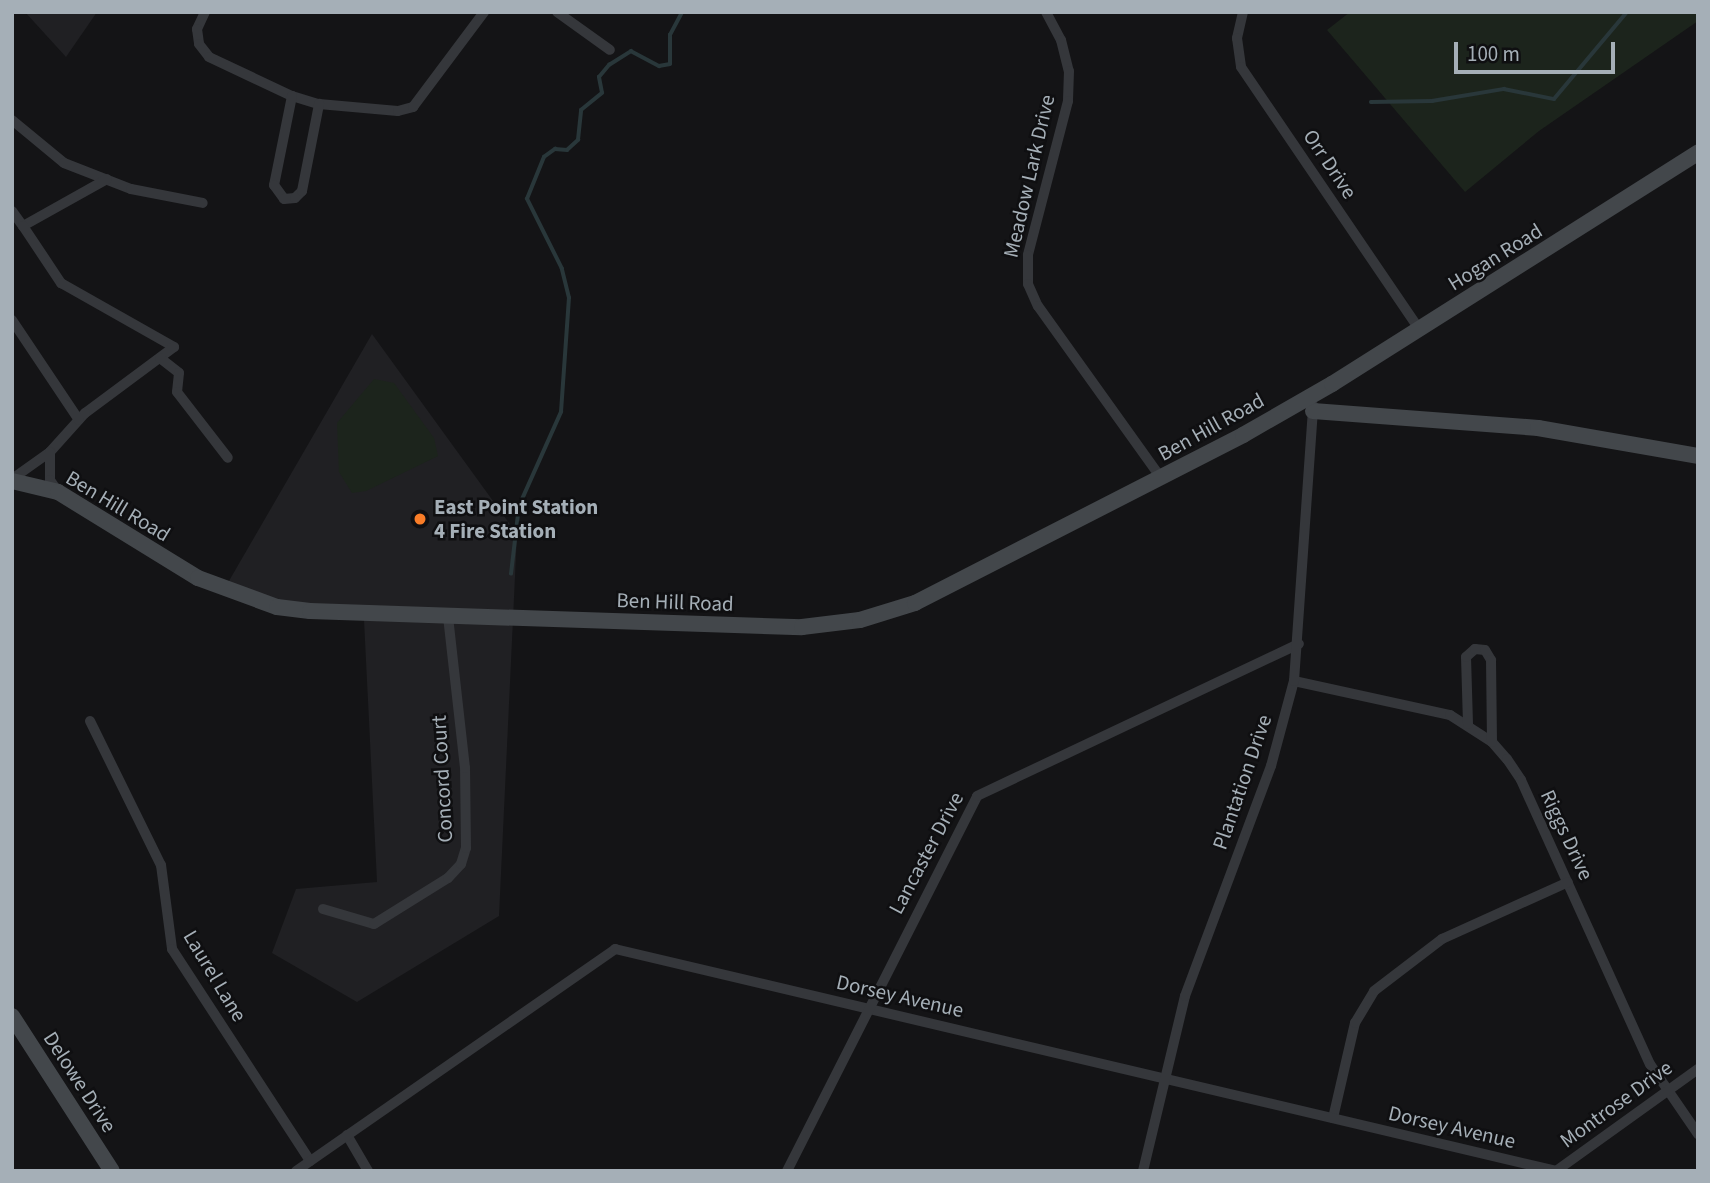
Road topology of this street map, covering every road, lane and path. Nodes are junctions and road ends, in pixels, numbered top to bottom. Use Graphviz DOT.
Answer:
graph roads {
  1 [pos="205,12"];
  2 [pos="484,12"];
  3 [pos="558,12"];
  4 [pos="1046,12"];
  5 [pos="1243,12"];
  6 [pos="611,50"];
  7 [pos="292,96"];
  8 [pos="319,104"];
  9 [pos="12,120"];
  10 [pos="1698,153"];
  11 [pos="107,179"];
  12 [pos="203,203"];
  13 [pos="12,211"];
  14 [pos="23,226"];
  15 [pos="12,320"];
  16 [pos="1419,329"];
  17 [pos="160,358"];
  18 [pos="1314,393"];
  19 [pos="1313,411"];
  20 [pos="79,420"];
  21 [pos="50,452"];
  22 [pos="1698,456"];
  23 [pos="228,458"];
  24 [pos="1161,478"];
  25 [pos="12,480"];
  26 [pos="58,492"];
  27 [pos="448,616"];
  28 [pos="1299,644"];
  29 [pos="1293,681"];
  30 [pos="90,721"];
  31 [pos="1468,724"];
  32 [pos="1492,742"];
  33 [pos="1568,881"];
  34 [pos="323,909"];
  35 [pos="867,1008"];
  36 [pos="12,1016"];
  37 [pos="1698,1069"];
  38 [pos="1165,1079"];
  39 [pos="1667,1091"];
  40 [pos="1333,1118"];
  41 [pos="1698,1134"];
  42 [pos="347,1135"];
  43 [pos="310,1161"];
  44 [pos="111,1171"];
  45 [pos="296,1171"];
  46 [pos="369,1171"];
  47 [pos="787,1171"];
  48 [pos="1143,1171"];
  49 [pos="1556,1171"];
  1 -- 7 [label="street"];
  2 -- 8 [label="street"];
  3 -- 6 [label="street"];
  4 -- 24 [label="street, Meadow Lark Drive"];
  5 -- 16 [label="street, Orr Drive"];
  7 -- 8 [label="street"];
  7 -- 8 [label="street"];
  9 -- 11 [label="street"];
  10 -- 16 [label="street, Hogan Road"];
  11 -- 12 [label="street"];
  11 -- 14 [label="street"];
  13 -- 14 [label="street"];
  14 -- 17 [label="street"];
  15 -- 20 [label="street"];
  16 -- 18 [label="street, Hogan Road"];
  17 -- 20 [label="street"];
  17 -- 23 [label="street"];
  18 -- 19 [label="street, Plantation Drive"];
  18 -- 24 [label="street, Ben Hill Road"];
  19 -- 22 [label="street"];
  19 -- 28 [label="street, Plantation Drive"];
  20 -- 21 [label="street"];
  21 -- 25 [label="street"];
  21 -- 26 [label="street"];
  24 -- 27 [label="street, Ben Hill Road"];
  25 -- 26 [label="street, Ben Hill Road"];
  26 -- 27 [label="street, Ben Hill Road"];
  27 -- 34 [label="street, Concord Court"];
  28 -- 29 [label="street, Plantation Drive"];
  28 -- 35 [label="street, Lancaster Drive"];
  29 -- 31 [label="street, Riggs Drive"];
  29 -- 38 [label="street, Plantation Drive"];
  30 -- 43 [label="street, Laurel Lane"];
  31 -- 32 [label="street, Riggs Drive"];
  31 -- 32 [label="street"];
  32 -- 33 [label="street, Riggs Drive"];
  33 -- 39 [label="street, Riggs Drive"];
  33 -- 40 [label="street"];
  35 -- 38 [label="street, Dorsey Avenue"];
  35 -- 42 [label="street, Dorsey Avenue"];
  35 -- 47 [label="street, Lancaster Drive"];
  36 -- 44 [label="street, Delowe Drive"];
  37 -- 39 [label="street, Montrose Drive"];
  38 -- 40 [label="street, Dorsey Avenue"];
  38 -- 48 [label="street, Plantation Drive"];
  39 -- 41 [label="street, Riggs Drive"];
  39 -- 49 [label="street, Montrose Drive"];
  40 -- 49 [label="street, Dorsey Avenue"];
  42 -- 43 [label="street, Dorsey Avenue"];
  42 -- 46 [label="street"];
  43 -- 45 [label="street, Dorsey Avenue"];
}
